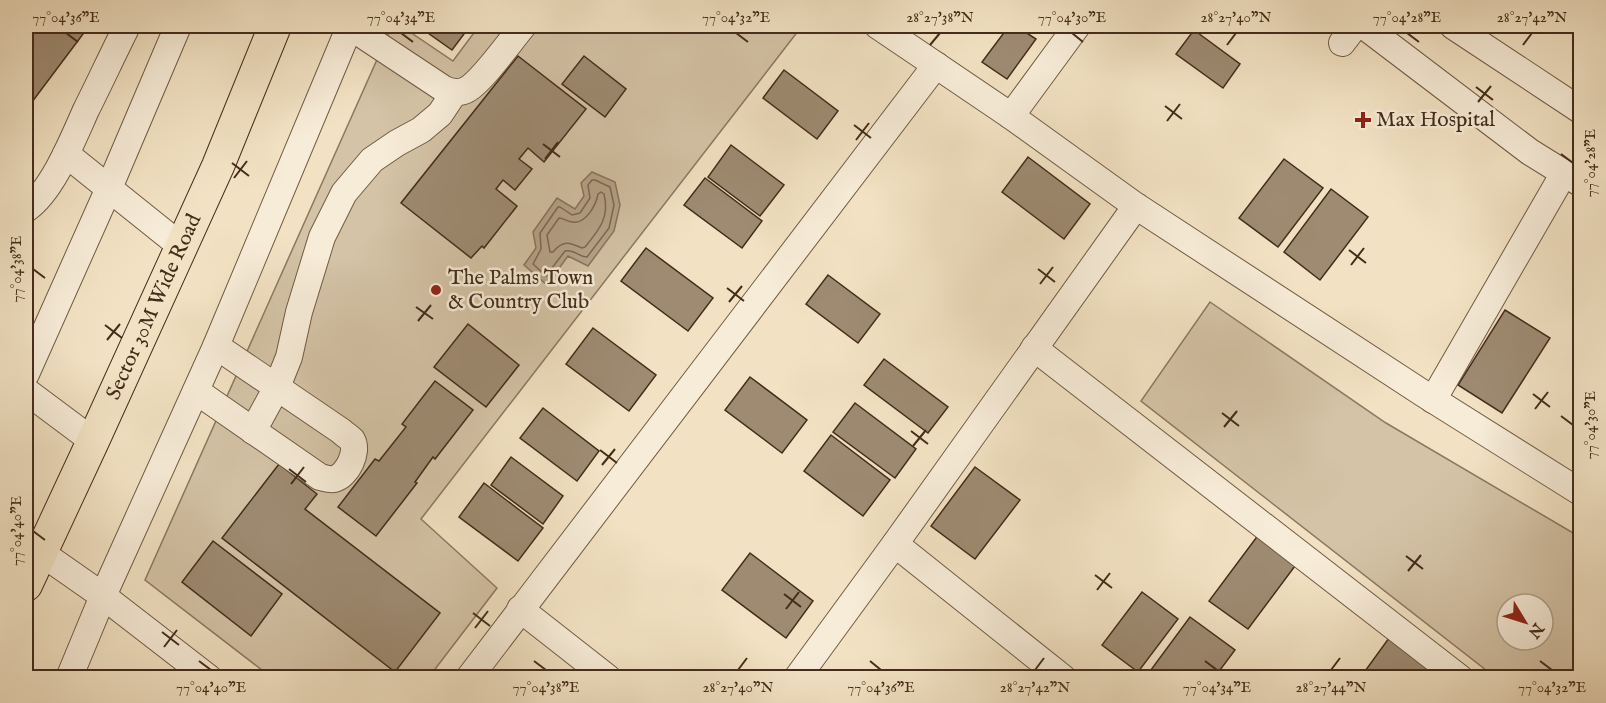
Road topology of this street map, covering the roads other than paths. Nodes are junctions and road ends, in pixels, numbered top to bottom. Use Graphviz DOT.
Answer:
graph roads {
  1 [pos="127,26"];
  2 [pos="178,26"];
  3 [pos="274,26"];
  4 [pos="349,26"];
  5 [pos="523,26"];
  6 [pos="878,26"];
  7 [pos="1077,26"];
  8 [pos="1364,26"];
  9 [pos="1454,26"];
  10 [pos="936,66"];
  11 [pos="454,93"];
  12 [pos="1581,110"];
  13 [pos="1011,116"];
  14 [pos="66,154"];
  15 [pos="1572,178"];
  16 [pos="109,188"];
  17 [pos="1136,206"];
  18 [pos="26,209"];
  19 [pos="182,247"];
  20 [pos="216,346"];
  21 [pos="1034,348"];
  22 [pos="26,374"];
  23 [pos="277,387"];
  24 [pos="26,391"];
  25 [pos="196,391"];
  26 [pos="1433,400"];
  27 [pos="253,431"];
  28 [pos="93,441"];
  29 [pos="1581,492"];
  30 [pos="895,544"];
  31 [pos="40,552"];
  32 [pos="26,585"];
  33 [pos="103,596"];
  34 [pos="520,609"];
  35 [pos="69,678"];
  36 [pos="209,678"];
  37 [pos="470,678"];
  38 [pos="608,678"];
  39 [pos="797,678"];
  40 [pos="1063,678"];
  41 [pos="1460,678"];
  1 -- 14 [label="street"];
  2 -- 16 [label="street"];
  3 -- 19 [label="main road, Sector 30M Wide Road"];
  4 -- 11 [label="street"];
  4 -- 20 [label="street"];
  5 -- 11 [label="street"];
  6 -- 10 [label="street"];
  7 -- 13 [label="street"];
  8 -- 15 [label="street"];
  9 -- 12 [label="street"];
  10 -- 13 [label="street"];
  10 -- 34 [label="street"];
  11 -- 23 [label="street"];
  13 -- 17 [label="street"];
  14 -- 16 [label="street"];
  14 -- 18 [label="street"];
  15 -- 26 [label="street"];
  16 -- 19 [label="street"];
  16 -- 22 [label="street"];
  17 -- 21 [label="street"];
  17 -- 26 [label="street"];
  19 -- 28 [label="main road, Sector 30M Wide Road"];
  20 -- 23 [label="street"];
  20 -- 25 [label="street"];
  21 -- 30 [label="street"];
  21 -- 41 [label="street"];
  23 -- 27 [label="street"];
  23 -- 27 [label="street"];
  24 -- 28 [label="street"];
  25 -- 27 [label="street"];
  25 -- 33 [label="street"];
  26 -- 29 [label="street"];
  28 -- 31 [label="main road, Sector 30M Wide Road"];
  30 -- 39 [label="street"];
  30 -- 40 [label="street"];
  31 -- 32 [label="main road, Sector 30M Wide Road"];
  31 -- 33 [label="street"];
  33 -- 35 [label="street"];
  33 -- 36 [label="street"];
  34 -- 37 [label="street"];
  34 -- 38 [label="street"];
}
